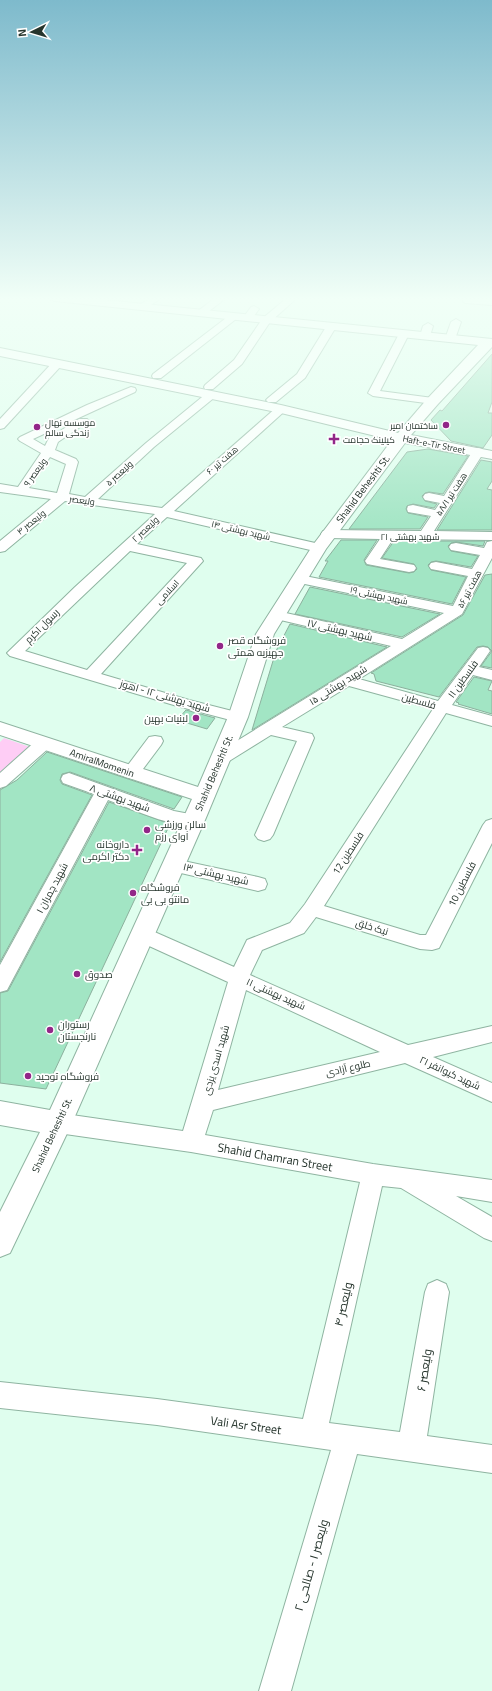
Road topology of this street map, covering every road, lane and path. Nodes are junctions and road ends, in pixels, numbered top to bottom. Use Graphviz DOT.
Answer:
graph roads {
  1 [pos="45,377"];
  2 [pos="120,377"];
  3 [pos="160,377"];
  4 [pos="224,377"];
  5 [pos="300,377"];
  6 [pos="381,377"];
  7 [pos="456,377"];
  8 [pos="145,382"];
  9 [pos="131,390"];
  10 [pos="210,391"];
  11 [pos="433,401"];
  12 [pos="277,404"];
  13 [pos="0,426"];
  14 [pos="405,433"];
  15 [pos="492,446"];
  16 [pos="48,452"];
  17 [pos="485,454"];
  18 [pos="465,472"];
  19 [pos="480,475"];
  20 [pos="0,488"];
  21 [pos="21,491"];
  22 [pos="62,497"];
  23 [pos="429,497"];
  24 [pos="446,500"];
  25 [pos="88,501"];
  26 [pos="414,509"];
  27 [pos="164,512"];
  28 [pos="438,514"];
  29 [pos="388,536"];
  30 [pos="425,536"];
  31 [pos="492,536"];
  32 [pos="324,541"];
  33 [pos="127,546"];
  34 [pos="456,547"];
  35 [pos="0,548"];
  36 [pos="490,549"];
  37 [pos="436,566"];
  38 [pos="409,568"];
  39 [pos="483,570"];
  40 [pos="300,579"];
  41 [pos="457,611"];
  42 [pos="277,615"];
  43 [pos="404,644"];
  44 [pos="489,648"];
  45 [pos="469,669"];
  46 [pos="91,675"];
  47 [pos="492,675"];
  48 [pos="346,680"];
  49 [pos="442,707"];
  50 [pos="238,717"];
  51 [pos="492,721"];
  52 [pos="0,728"];
  53 [pos="268,729"];
  54 [pos="155,741"];
  55 [pos="44,743"];
  56 [pos="220,759"];
  57 [pos="131,773"];
  58 [pos="69,779"];
  59 [pos="0,782"];
  60 [pos="104,792"];
  61 [pos="204,796"];
  62 [pos="194,820"];
  63 [pos="492,825"];
  64 [pos="264,835"];
  65 [pos="174,865"];
  66 [pos="258,884"];
  67 [pos="312,909"];
  68 [pos="143,935"];
  69 [pos="432,943"];
  70 [pos="239,978"];
  71 [pos="0,984"];
  72 [pos="492,1034"];
  73 [pos="408,1054"];
  74 [pos="492,1092"];
  75 [pos="204,1103"];
  76 [pos="0,1112"];
  77 [pos="58,1123"];
  78 [pos="191,1142"];
  79 [pos="373,1174"];
  80 [pos="403,1178"];
  81 [pos="492,1191"];
  82 [pos="492,1230"];
  83 [pos="0,1243"];
  84 [pos="437,1292"];
  85 [pos="0,1395"];
  86 [pos="313,1434"];
  87 [pos="348,1439"];
  88 [pos="412,1448"];
  89 [pos="492,1459"];
  90 [pos="275,1691"];
  1 -- 13 [label="street"];
  2 -- 8 [label="street, Haft-e-Tir Street"];
  3 -- 10 [label="street, Haft-e-Tir Street"];
  4 -- 10 [label="street, ولیعصر ۵"];
  5 -- 12 [label="street, هفت تیر ۶۰"];
  6 -- 11 [label="street"];
  7 -- 11 [label="street, Shahid Beheshti St."];
  8 -- 9 [label="street"];
  8 -- 10 [label="street, Haft-e-Tir Street"];
  9 -- 16 [label="street, ولیعصر ۹"];
  9 -- 16 [label="street"];
  10 -- 12 [label="street, Haft-e-Tir Street"];
  10 -- 25 [label="street, ولیعصر ۵"];
  11 -- 14 [label="street, Shahid Beheshti St."];
  12 -- 14 [label="street, Haft-e-Tir Street"];
  12 -- 27 [label="street, هفت تیر ۶۰"];
  14 -- 15 [label="street, Haft-e-Tir Street"];
  14 -- 17 [label="street, Haft-e-Tir Street"];
  14 -- 32 [label="street, Shahid Beheshti St."];
  16 -- 21 [label="street, ولیعصر ۹"];
  16 -- 22 [label="street"];
  17 -- 18 [label="street, هفت تیر ۵۸/۱"];
  18 -- 19 [label="street"];
  18 -- 24 [label="street, هفت تیر ۵۸/۱"];
  20 -- 21 [label="street, ولیعصر"];
  21 -- 22 [label="street, ولیعصر"];
  22 -- 25 [label="street, ولیعصر"];
  22 -- 35 [label="street, ولیعصر ۴"];
  23 -- 24 [label="street"];
  24 -- 28 [label="street, هفت تیر ۵۸/۱"];
  25 -- 27 [label="street, ولیعصر"];
  26 -- 28 [label="street"];
  27 -- 32 [label="street, شهید بهشتی ۱۴"];
  27 -- 33 [label="street, ولیعصر ۲"];
  28 -- 30 [label="street, هفت تیر ۵۸/۱"];
  29 -- 30 [label="street, شهید بهشتی ۲۱"];
  29 -- 32 [label="street, شهید بهشتی ۲۱"];
  29 -- 38 [label="street"];
  30 -- 31 [label="street, شهید بهشتی ۲۱"];
  32 -- 40 [label="street, Shahid Beheshti St."];
  33 -- 46 [label="street, اسلامی"];
  33 -- 46 [label="street, رسول اکرم"];
  34 -- 36 [label="street"];
  36 -- 39 [label="street, هفت تیر ۵۶"];
  37 -- 39 [label="street"];
  39 -- 41 [label="street, هفت تیر ۵۶"];
  40 -- 41 [label="street, شهید بهشتی ۱۹"];
  40 -- 42 [label="street, Shahid Beheshti St."];
  41 -- 43 [label="street, شهید بهشتی ۱۵"];
  42 -- 43 [label="street, شهید بهشتی ۱۷"];
  42 -- 50 [label="street, Shahid Beheshti St."];
  43 -- 48 [label="street, شهید بهشتی ۱۵"];
  44 -- 45 [label="street, فلسطین ۱۱"];
  45 -- 47 [label="street"];
  45 -- 49 [label="street, فلسطین ۱۱"];
  46 -- 50 [label="street, شهید بهشتی ۱۲ - اهوز"];
  48 -- 49 [label="street, فلسطین"];
  48 -- 53 [label="street, شهید بهشتی ۱۵"];
  49 -- 51 [label="street, فلسطین"];
  49 -- 67 [label="street, فلسطین 12"];
  50 -- 56 [label="street, Shahid Beheshti St."];
  52 -- 55 [label="street, AmiralMomenin"];
  53 -- 56 [label="street, شهید بهشتی ۱۵"];
  53 -- 64 [label="street"];
  54 -- 57 [label="street"];
  55 -- 57 [label="street, AmiralMomenin"];
  55 -- 59 [label="street"];
  56 -- 61 [label="street, Shahid Beheshti St."];
  57 -- 61 [label="street, AmiralMomenin"];
  58 -- 60 [label="street, شهید بهشتی ۸"];
  60 -- 62 [label="street, شهید بهشتی ۸"];
  60 -- 71 [label="street, شهید چمران ۱"];
  61 -- 62 [label="street, Shahid Beheshti St."];
  62 -- 65 [label="street, Shahid Beheshti St."];
  63 -- 69 [label="street, فلسطین 10"];
  65 -- 66 [label="street, شهید بهشتی ۱۳"];
  65 -- 68 [label="street, Shahid Beheshti St."];
  67 -- 69 [label="street, نیک خلق"];
  67 -- 70 [label="street, فلسطین 12"];
  68 -- 70 [label="street, شهید بهشتی ۱۱"];
  68 -- 77 [label="street, Shahid Beheshti St."];
  70 -- 73 [label="street, شهید بهشتی ۱۱"];
  70 -- 75 [label="street, شهید اسدی یزدی"];
  72 -- 73 [label="street, طلوع آزادی"];
  73 -- 74 [label="street, شهید کیوانفر ۲۱"];
  73 -- 75 [label="street, طلوع آزادی"];
  75 -- 78 [label="street, شهید اسدی یزدی"];
  76 -- 77 [label="street"];
  77 -- 78 [label="street, Shahid Chamran Street"];
  77 -- 83 [label="street, Shahid Beheshti St."];
  78 -- 79 [label="street, Shahid Chamran Street"];
  79 -- 80 [label="street, Shahid Chamran Street"];
  79 -- 86 [label="street, ولیعصر ۴"];
  80 -- 81 [label="street, Shahid Chamran Street"];
  80 -- 82 [label="street"];
  84 -- 88 [label="street, ولیعصر ۶"];
  85 -- 86 [label="street, Vali Asr Street"];
  86 -- 87 [label="street, Vali Asr Street"];
  87 -- 88 [label="street, Vali Asr Street"];
  87 -- 90 [label="street, ولیعصر ۱ - صالحی ۲"];
  88 -- 89 [label="street, Vali Asr Street"];
}
